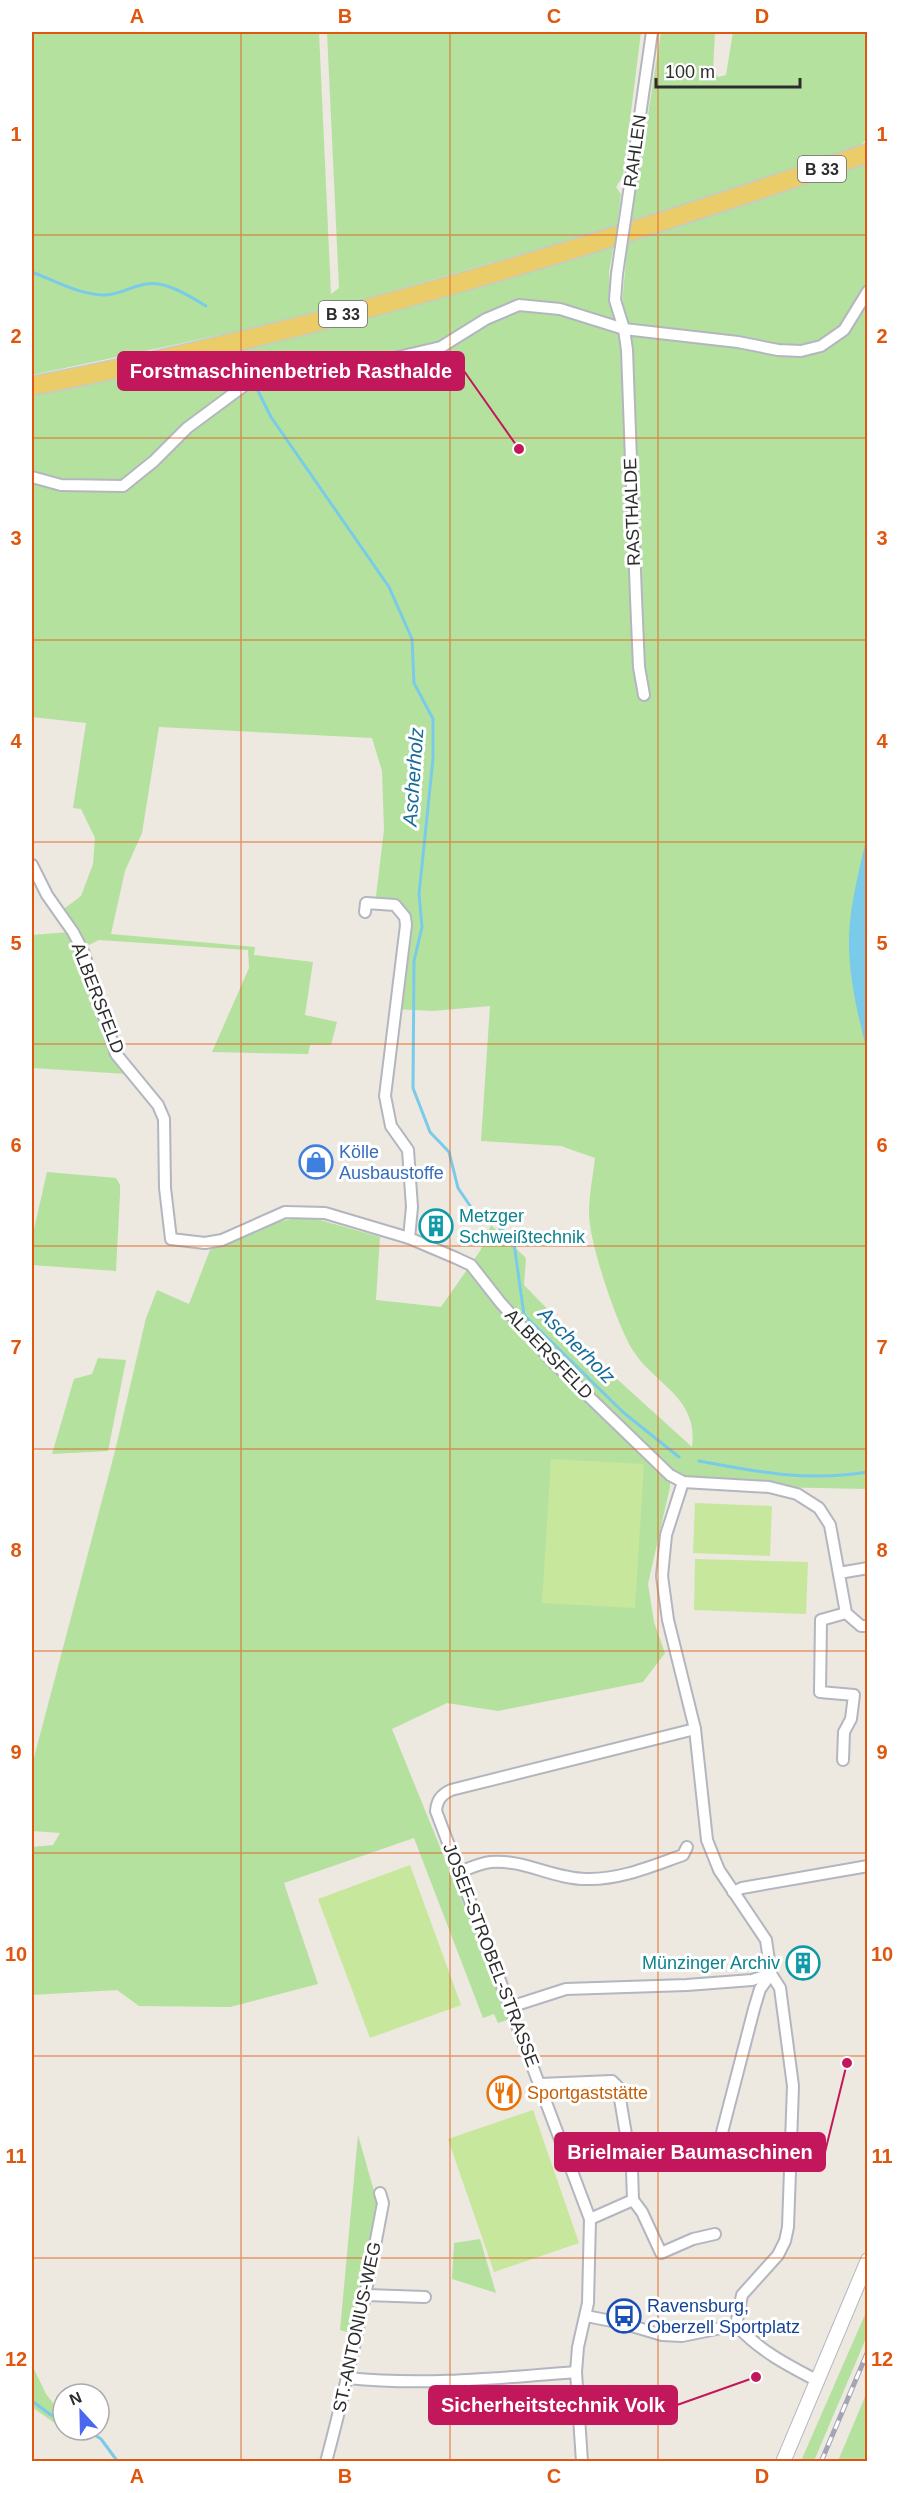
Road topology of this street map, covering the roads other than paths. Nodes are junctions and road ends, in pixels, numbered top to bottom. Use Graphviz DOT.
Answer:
graph roads {
  1 [pos="652,32"];
  2 [pos="867,153"];
  3 [pos="617,274"];
  4 [pos="867,291"];
  5 [pos="624,328"];
  6 [pos="32,386"];
  7 [pos="32,477"];
  8 [pos="644,695"];
  9 [pos="32,865"];
  10 [pos="365,912"];
  11 [pos="409,1238"];
  12 [pos="683,1482"];
  13 [pos="867,1568"];
  14 [pos="839,1573"];
  15 [pos="846,1612"];
  16 [pos="867,1626"];
  17 [pos="695,1729"];
  18 [pos="843,1760"];
  19 [pos="687,1847"];
  20 [pos="867,1866"];
  21 [pos="460,1872"];
  22 [pos="733,1892"];
  23 [pos="771,1974"];
  24 [pos="510,2007"];
  25 [pos="540,2084"];
  26 [pos="717,2152"];
  27 [pos="380,2193"];
  28 [pos="633,2200"];
  29 [pos="590,2219"];
  30 [pos="715,2234"];
  31 [pos="867,2260"];
  32 [pos="366,2295"];
  33 [pos="425,2297"];
  34 [pos="586,2316"];
  35 [pos="736,2325"];
  36 [pos="576,2372"];
  37 [pos="348,2378"];
  38 [pos="818,2381"];
  39 [pos="326,2462"];
  40 [pos="582,2462"];
  41 [pos="783,2462"];
  1 -- 3 [label="street, RAHLEN, bridge"];
  2 -- 6 [label="main road, B 33"];
  3 -- 5 [label="street, RASTHALDE"];
  4 -- 5 [label="street"];
  5 -- 7 [label="street"];
  5 -- 8 [label="street, RASTHALDE"];
  9 -- 11 [label="street, ALBERSFELD"];
  10 -- 11 [label="street"];
  11 -- 12 [label="street, ALBERSFELD"];
  12 -- 14 [label="street"];
  12 -- 17 [label="street"];
  13 -- 14 [label="street"];
  14 -- 15 [label="street"];
  15 -- 16 [label="street"];
  15 -- 18 [label="street"];
  17 -- 21 [label="street, JOSEF-STROBEL-STRASSE"];
  17 -- 22 [label="street"];
  19 -- 21 [label="street"];
  20 -- 22 [label="street"];
  21 -- 24 [label="street, JOSEF-STROBEL-STRASSE"];
  22 -- 23 [label="street"];
  23 -- 24 [label="street"];
  23 -- 26 [label="street"];
  23 -- 35 [label="street"];
  24 -- 25 [label="street, JOSEF-STROBEL-STRASSE"];
  25 -- 28 [label="street"];
  25 -- 29 [label="street, JOSEF-STROBEL-STRASSE"];
  27 -- 32 [label="street, ST.-ANTONIUS-WEG"];
  28 -- 29 [label="street"];
  28 -- 30 [label="street"];
  29 -- 34 [label="street, JOSEF-STROBEL-STRASSE"];
  31 -- 38 [label="street"];
  32 -- 33 [label="street"];
  32 -- 37 [label="street, ST.-ANTONIUS-WEG"];
  34 -- 35 [label="street"];
  34 -- 36 [label="street, JOSEF-STROBEL-STRASSE"];
  35 -- 38 [label="street"];
  36 -- 37 [label="street"];
  36 -- 40 [label="street, JOSEF-STROBEL-STRASSE"];
  37 -- 39 [label="street, ST.-ANTONIUS-WEG"];
  38 -- 41 [label="street"];
}
